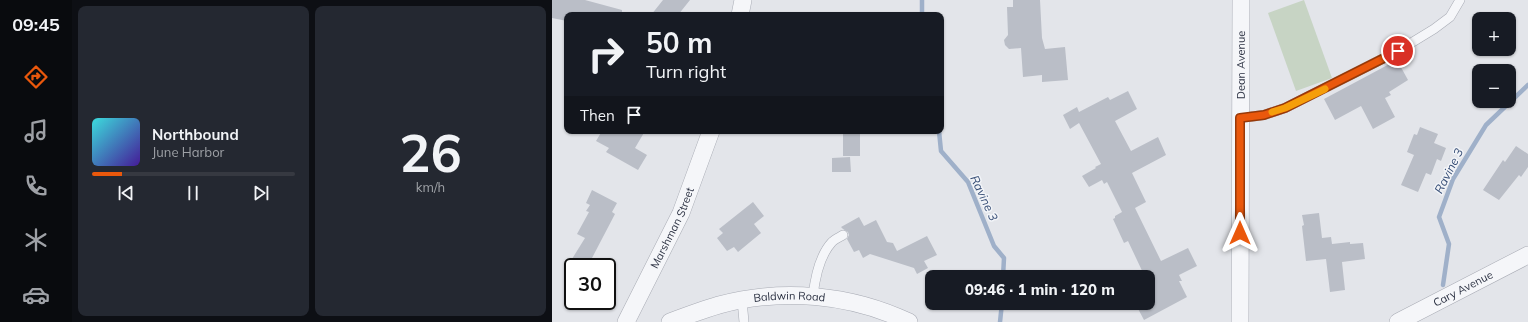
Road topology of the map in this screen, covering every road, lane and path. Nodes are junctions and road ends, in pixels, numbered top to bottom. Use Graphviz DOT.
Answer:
graph roads {
  1 [pos="743,0"];
  2 [pos="1241,0"];
  3 [pos="1460,0"];
  4 [pos="741,12"];
  5 [pos="1240,118"];
  6 [pos="710,134"];
  7 [pos="843,235"];
  8 [pos="1528,255"];
  9 [pos="813,296"];
  10 [pos="742,300"];
  11 [pos="906,321"];
  12 [pos="626,322"];
  13 [pos="670,322"];
  14 [pos="744,322"];
  15 [pos="1240,322"];
  16 [pos="1398,322"];
  1 -- 4 [label="street"];
  2 -- 5 [label="street, Dean Avenue"];
  3 -- 5 [label="lane"];
  5 -- 15 [label="street, Dean Avenue"];
  6 -- 12 [label="street, Marshman Street"];
  7 -- 9 [label="lane"];
  8 -- 16 [label="street, Cary Avenue"];
  9 -- 10 [label="street, Baldwin Road"];
  9 -- 11 [label="street, Baldwin Road"];
  10 -- 13 [label="street, Baldwin Road"];
  10 -- 14 [label="lane"];
}
